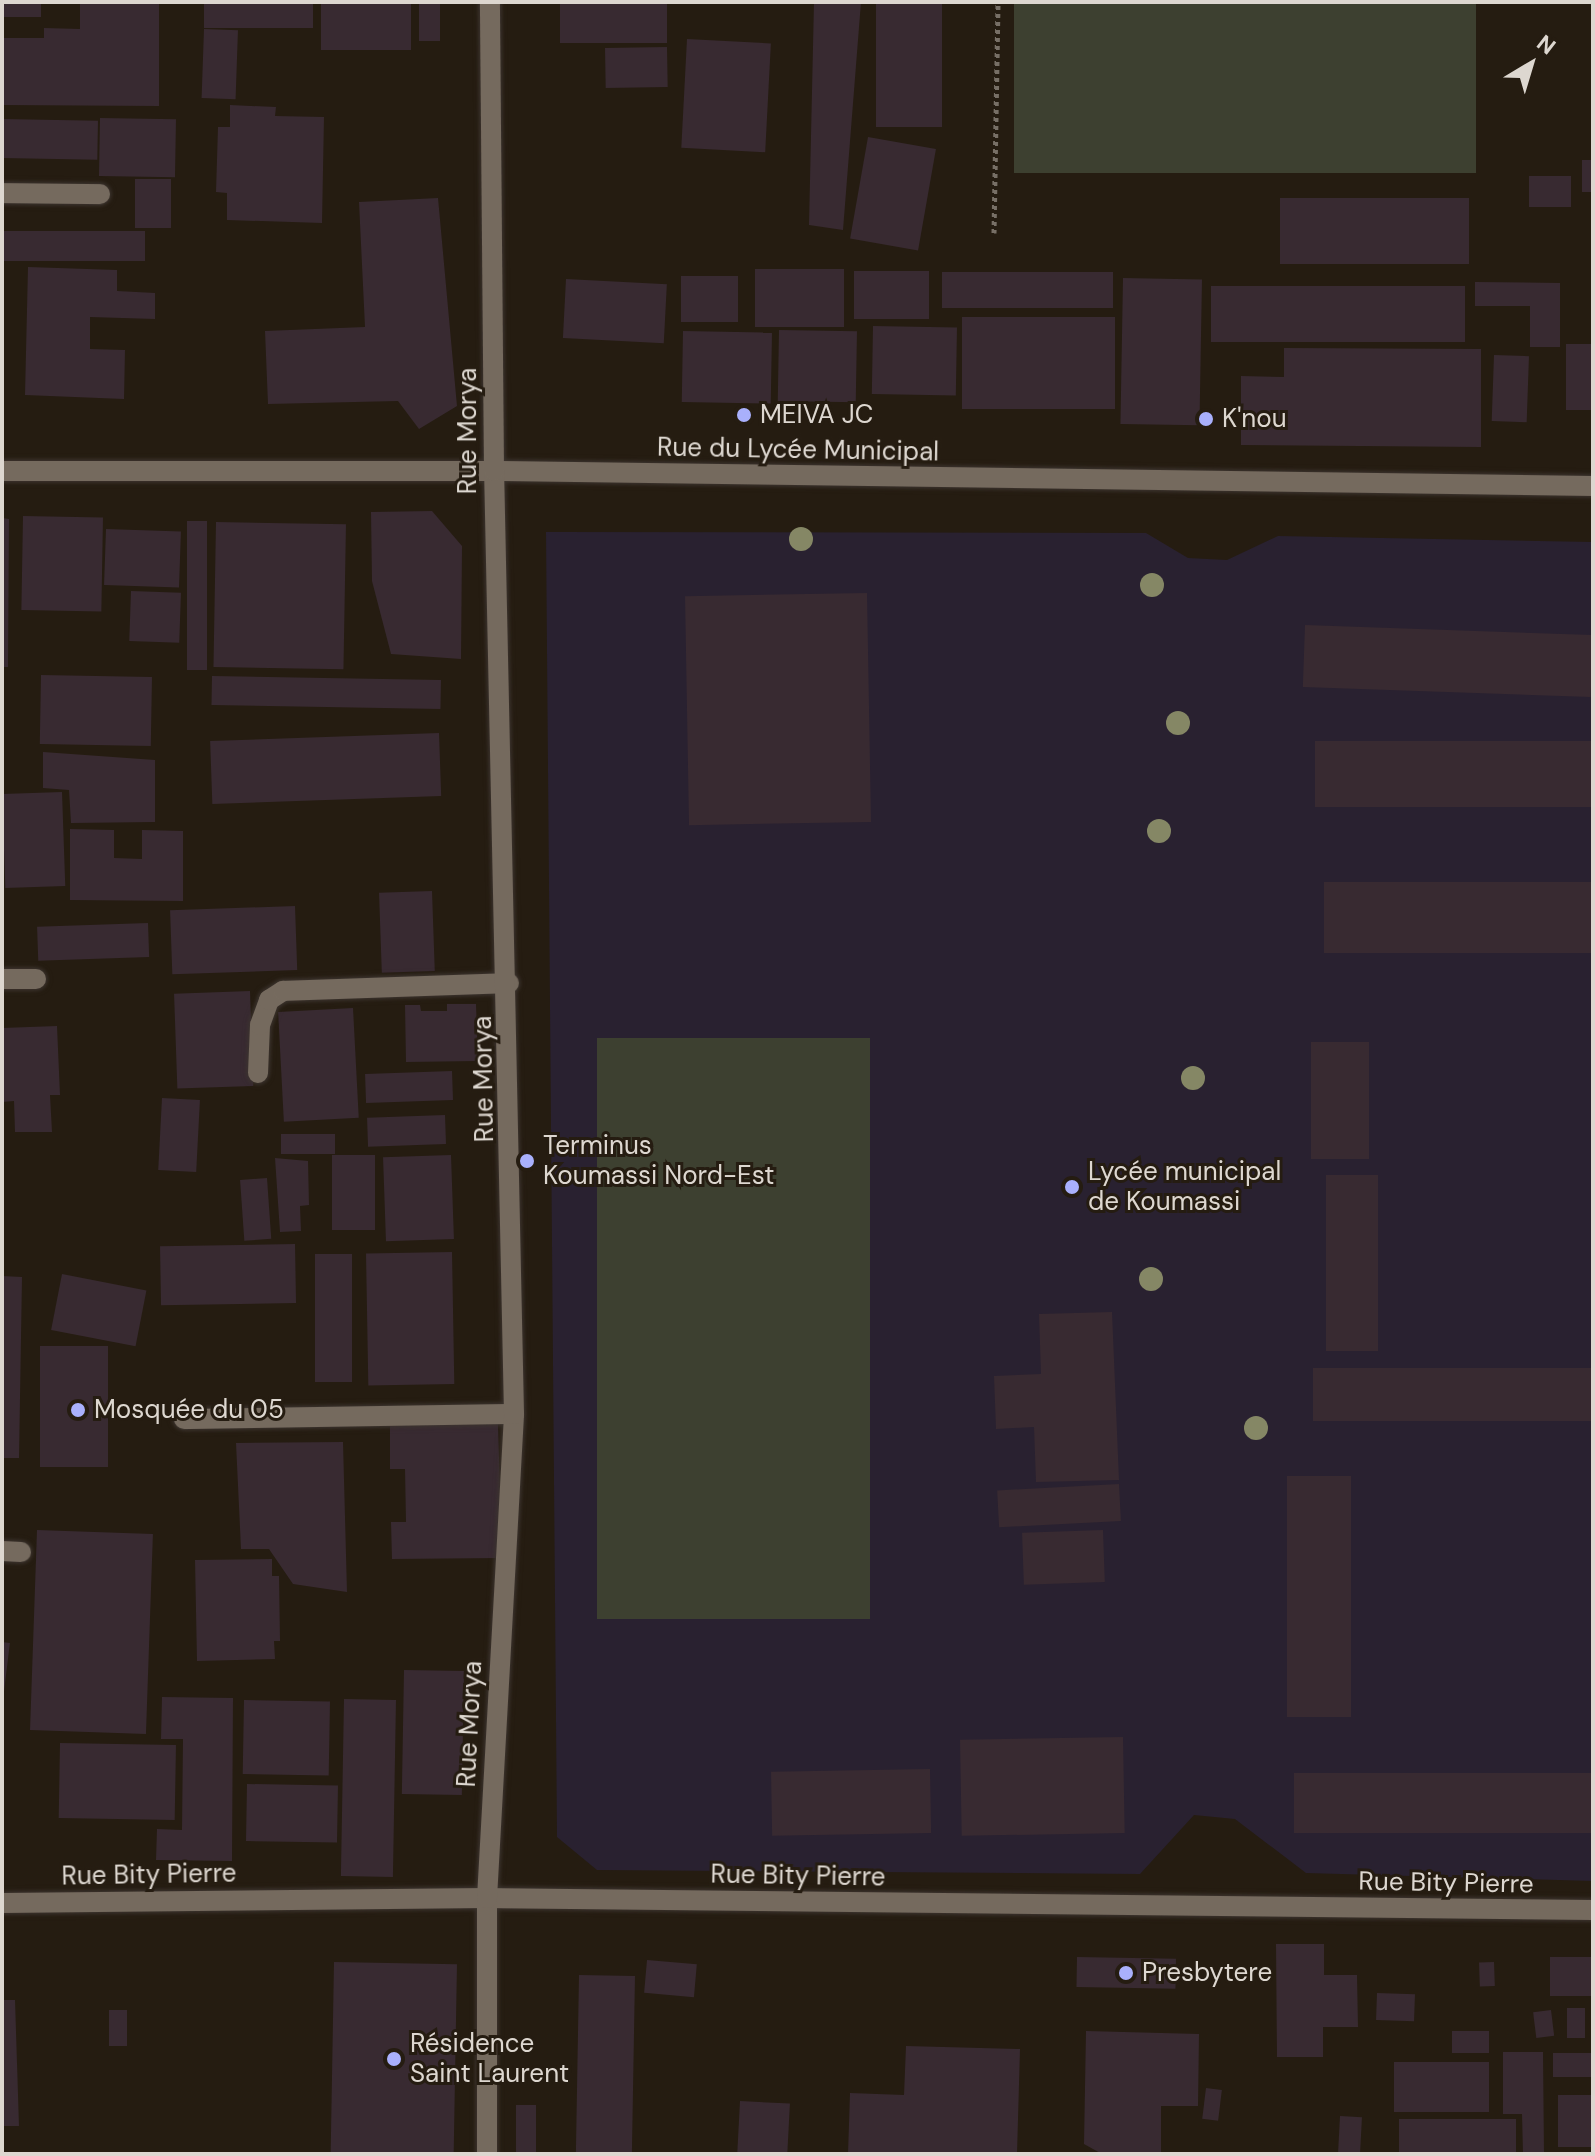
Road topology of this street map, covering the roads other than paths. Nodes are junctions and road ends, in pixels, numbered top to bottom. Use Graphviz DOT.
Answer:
graph roads {
  1 [pos="490,2"];
  2 [pos="2,193"];
  3 [pos="100,194"];
  4 [pos="2,471"];
  5 [pos="494,471"];
  6 [pos="1593,486"];
  7 [pos="2,979"];
  8 [pos="36,979"];
  9 [pos="509,983"];
  10 [pos="258,1073"];
  11 [pos="514,1414"];
  12 [pos="184,1419"];
  13 [pos="487,1898"];
  14 [pos="2,1903"];
  15 [pos="1593,1910"];
  16 [pos="487,2154"];
  1 -- 5 [label="street, Rue Morya"];
  2 -- 3 [label="street"];
  4 -- 5 [label="street, Rue du Lycée Municipal"];
  5 -- 6 [label="street, Rue du Lycée Municipal"];
  5 -- 9 [label="street, Rue Morya"];
  7 -- 8 [label="street"];
  9 -- 10 [label="street"];
  9 -- 11 [label="street, Rue Morya"];
  11 -- 12 [label="street"];
  11 -- 13 [label="street, Rue Morya"];
  13 -- 14 [label="street, Rue Bity Pierre"];
  13 -- 15 [label="street, Rue Bity Pierre"];
  13 -- 16 [label="street, Rue Morya"];
}
